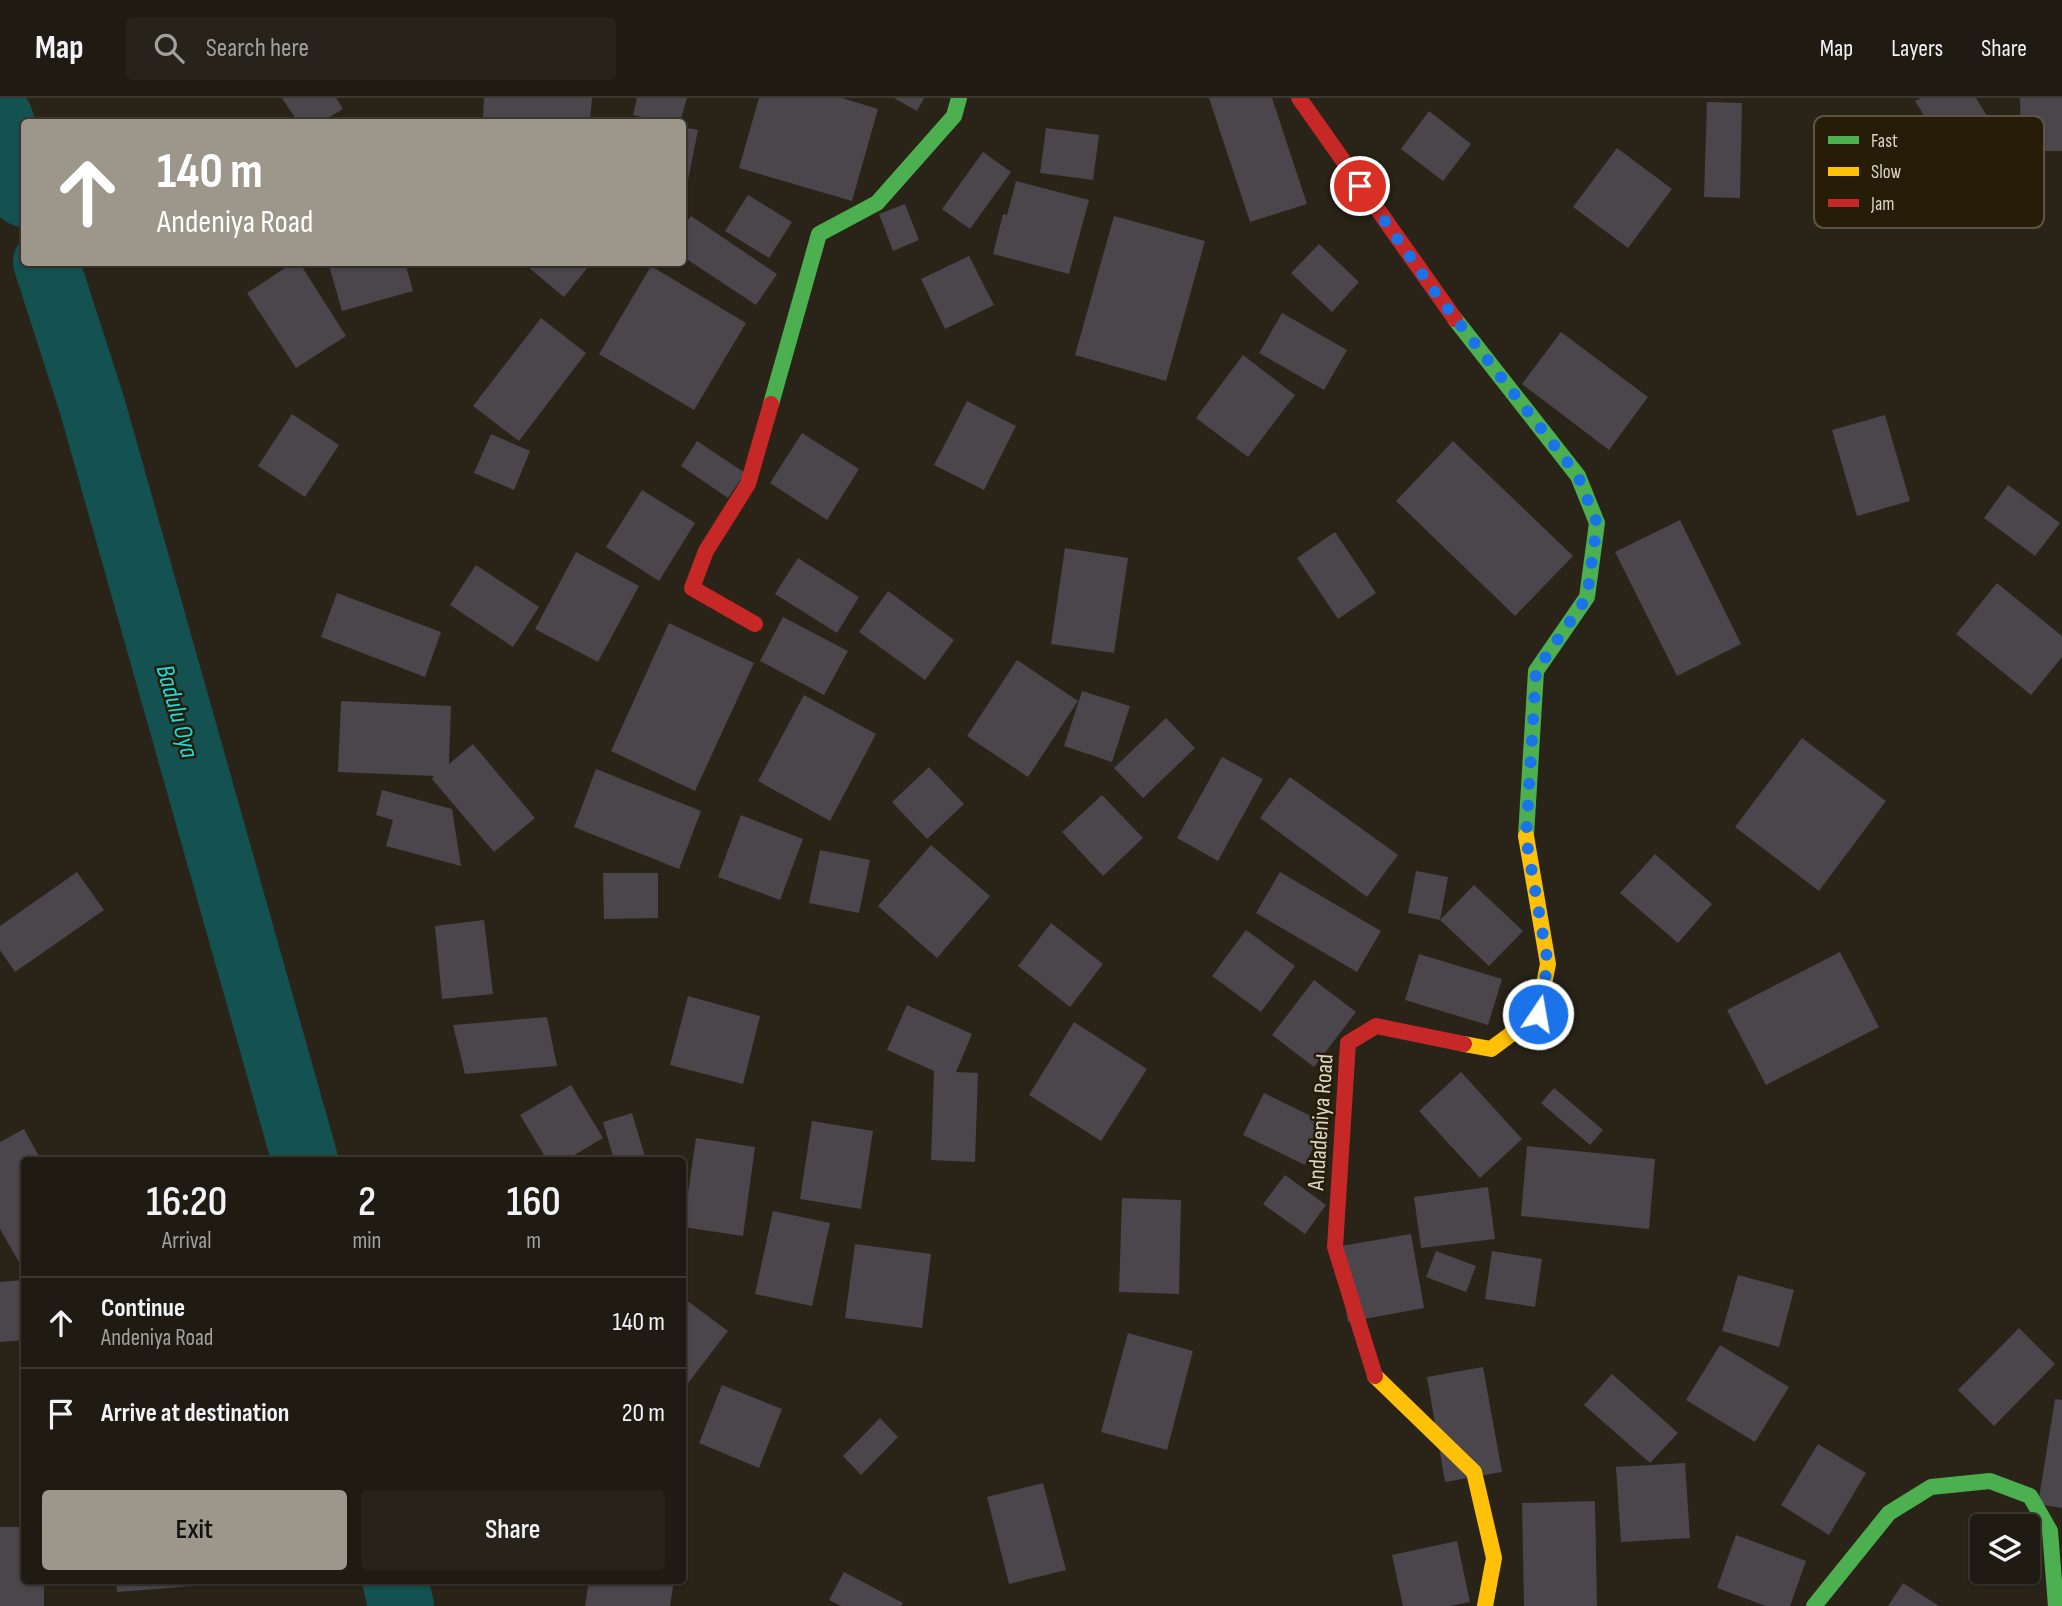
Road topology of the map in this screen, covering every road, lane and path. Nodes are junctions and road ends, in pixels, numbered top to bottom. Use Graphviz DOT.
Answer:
graph roads {
  1 [pos="959,98"];
  2 [pos="1299,98"];
  3 [pos="755,624"];
  4 [pos="1485,1606"];
  5 [pos="1814,1606"];
  6 [pos="2056,1606"];
  1 -- 3 [label="street"];
  2 -- 4 [label="street, Andadeniya Road"];
  5 -- 6 [label="street"];
}
